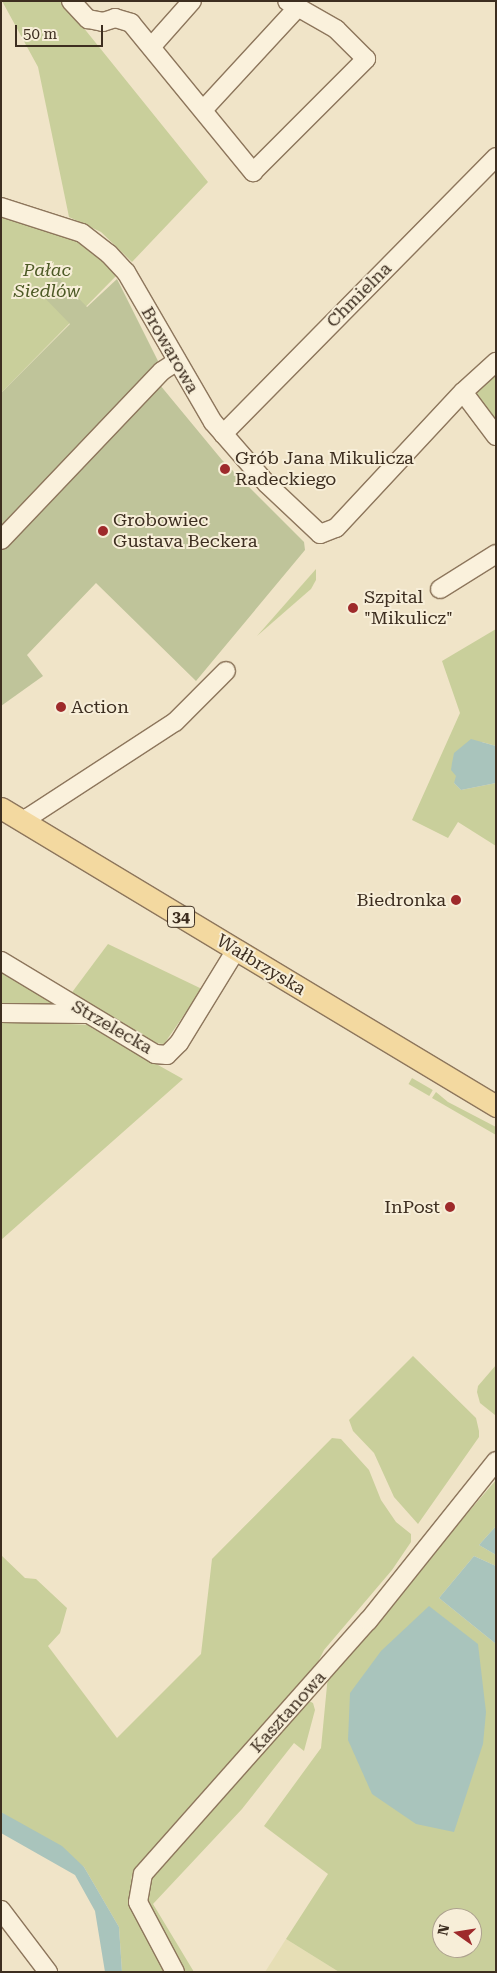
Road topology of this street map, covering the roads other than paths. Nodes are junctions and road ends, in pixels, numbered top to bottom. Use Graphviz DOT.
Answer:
graph roads {
  1 [pos="71,1"];
  2 [pos="192,1"];
  3 [pos="292,4"];
  4 [pos="152,46"];
  5 [pos="203,110"];
  6 [pos="496,157"];
  7 [pos="1,207"];
  8 [pos="176,362"];
  9 [pos="496,362"];
  10 [pos="463,392"];
  11 [pos="223,434"];
  12 [pos="496,436"];
  13 [pos="1,540"];
  14 [pos="496,554"];
  15 [pos="440,589"];
  16 [pos="226,671"];
  17 [pos="1,808"];
  18 [pos="25,823"];
  19 [pos="236,950"];
  20 [pos="1,961"];
  21 [pos="1,1013"];
  22 [pos="86,1014"];
  23 [pos="496,1106"];
  24 [pos="496,1461"];
  25 [pos="1,1910"];
  26 [pos="48,1972"];
  27 [pos="175,1972"];
  1 -- 4 [label="street"];
  2 -- 4 [label="street"];
  3 -- 5 [label="street"];
  3 -- 5 [label="street"];
  4 -- 5 [label="street"];
  6 -- 11 [label="street, Chmielna"];
  7 -- 8 [label="street, Browarowa"];
  8 -- 11 [label="street, Browarowa"];
  8 -- 13 [label="street"];
  9 -- 10 [label="street"];
  10 -- 11 [label="street, Browarowa"];
  10 -- 12 [label="street"];
  14 -- 15 [label="street"];
  16 -- 18 [label="street"];
  17 -- 18 [label="main road, Wałbrzyska / 34"];
  18 -- 19 [label="main road, Wałbrzyska / 34"];
  19 -- 22 [label="street, Strzelecka"];
  19 -- 23 [label="main road, Wałbrzyska / 34"];
  20 -- 22 [label="street, Strzelecka"];
  21 -- 22 [label="street"];
  24 -- 27 [label="street, Kasztanowa"];
  25 -- 26 [label="street"];
}
